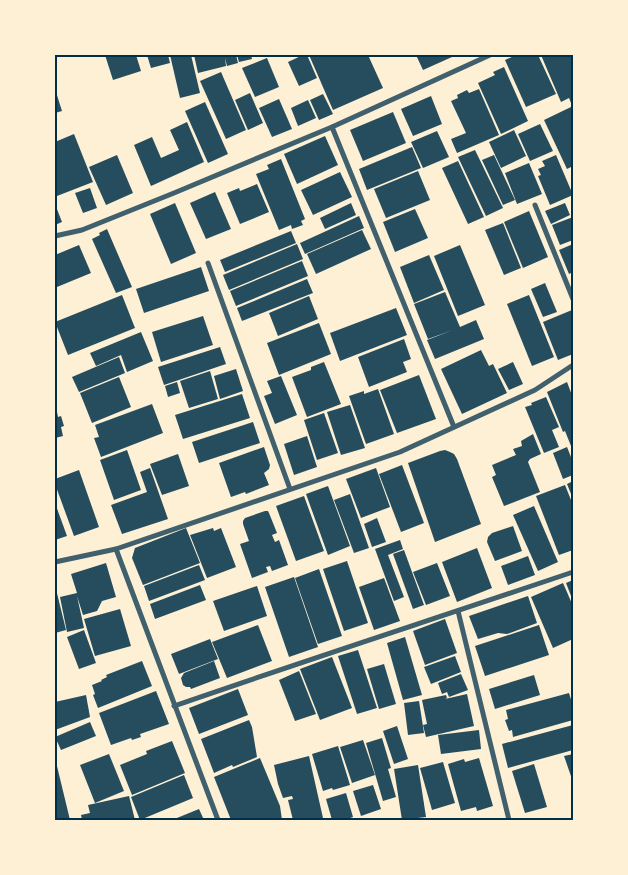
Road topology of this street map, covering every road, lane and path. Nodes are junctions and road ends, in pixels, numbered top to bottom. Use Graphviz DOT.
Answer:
graph roads {
  1 [pos="490,55"];
  2 [pos="332,127"];
  3 [pos="535,205"];
  4 [pos="55,236"];
  5 [pos="208,263"];
  6 [pos="573,300"];
  7 [pos="573,366"];
  8 [pos="454,427"];
  9 [pos="290,489"];
  10 [pos="116,549"];
  11 [pos="55,562"];
  12 [pos="573,572"];
  13 [pos="458,611"];
  14 [pos="174,706"];
  15 [pos="218,820"];
  16 [pos="509,820"];
  1 -- 2 [label="street"];
  2 -- 4 [label="street"];
  2 -- 8 [label="street"];
  3 -- 6 [label="street"];
  5 -- 9 [label="street"];
  7 -- 8 [label="street"];
  8 -- 9 [label="street"];
  9 -- 10 [label="street"];
  10 -- 11 [label="street"];
  10 -- 14 [label="street"];
  12 -- 13 [label="street"];
  13 -- 14 [label="street"];
  13 -- 16 [label="street"];
  14 -- 15 [label="street"];
}
